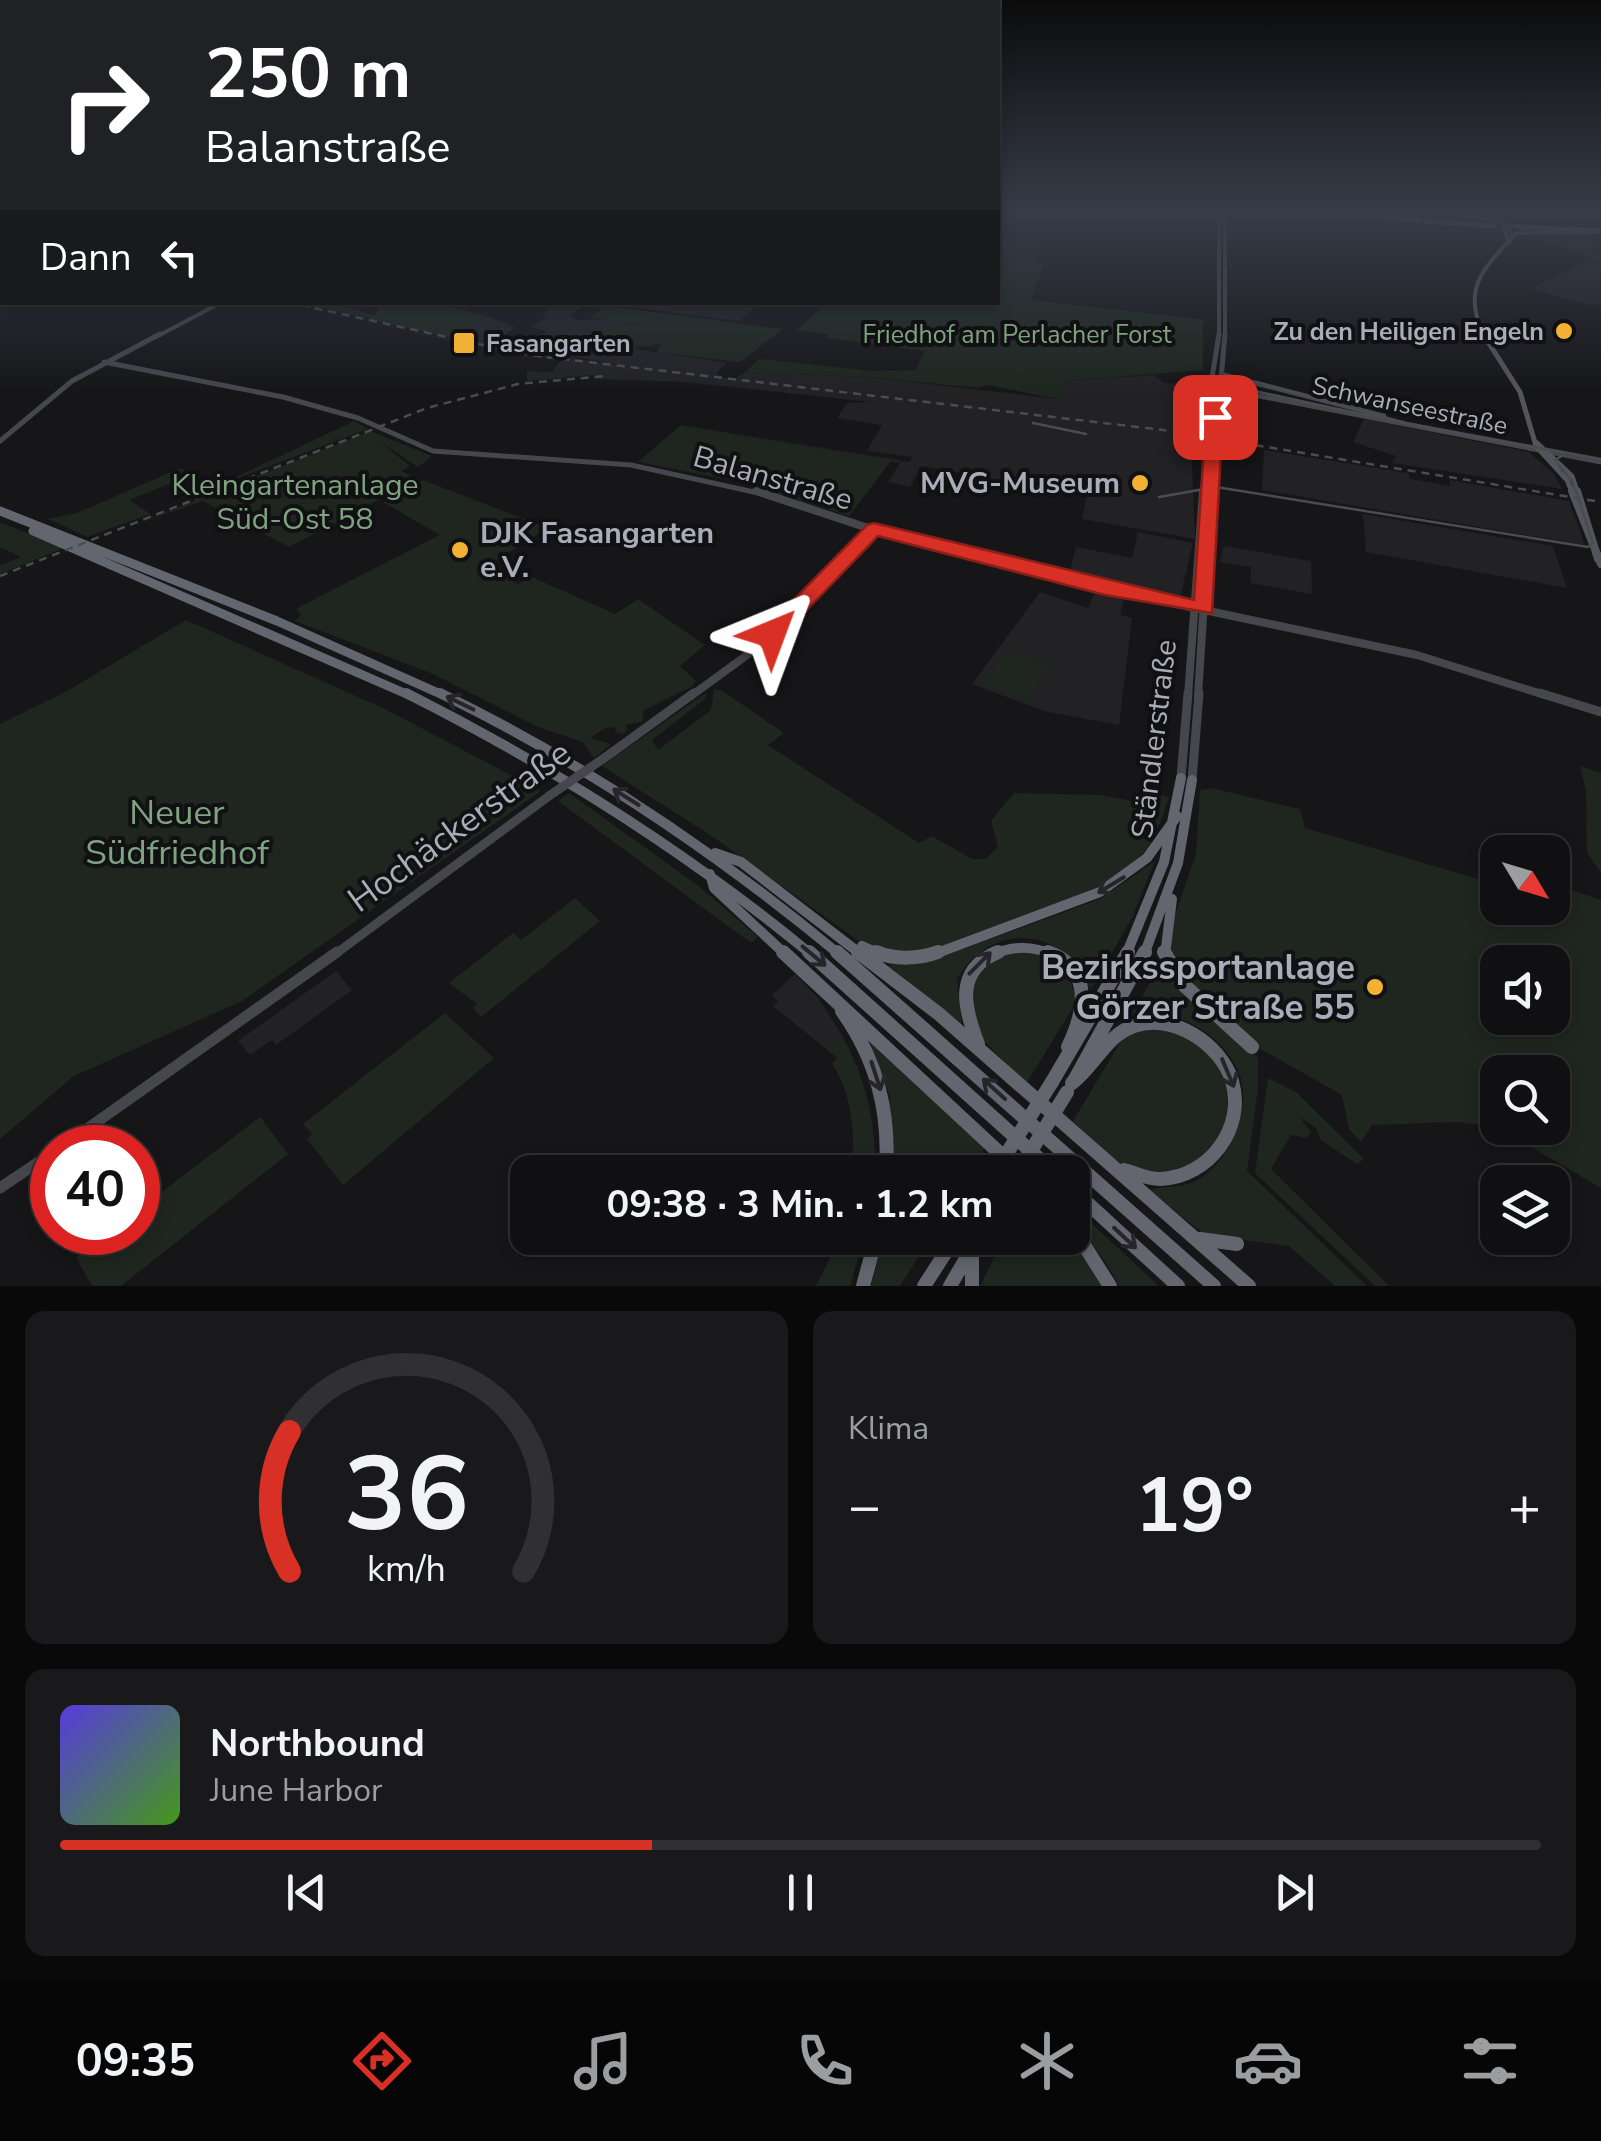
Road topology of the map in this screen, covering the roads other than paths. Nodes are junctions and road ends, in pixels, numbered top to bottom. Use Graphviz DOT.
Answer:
graph roads {
  1 [pos="1223,273"];
  2 [pos="1482,273"];
  3 [pos="216,305"];
  4 [pos="1223,324"];
  5 [pos="104,362"];
  6 [pos="1214,374"];
  7 [pos="1225,375"];
  8 [pos="1211,388"];
  9 [pos="1222,389"];
  10 [pos="0,441"];
  11 [pos="1538,447"];
  12 [pos="1551,454"];
  13 [pos="1601,459"];
  14 [pos="0,514"];
  15 [pos="874,529"];
  16 [pos="1600,561"];
  17 [pos="1200,608"];
  18 [pos="1601,712"];
  19 [pos="1187,779"];
  20 [pos="1177,816"];
  21 [pos="703,848"];
  22 [pos="710,874"];
  23 [pos="1172,896"];
  24 [pos="818,919"];
  25 [pos="828,993"];
  26 [pos="1252,1047"];
  27 [pos="982,1050"];
  28 [pos="1066,1060"];
  29 [pos="1070,1087"];
  30 [pos="94,1125"];
  31 [pos="886,1155"];
  32 [pos="1002,1155"];
  33 [pos="1006,1155"];
  34 [pos="1030,1155"];
  35 [pos="1035,1155"];
  36 [pos="1107,1159"];
  37 [pos="30,1168"];
  38 [pos="0,1188"];
  39 [pos="1090,1205"];
  40 [pos="1197,1239"];
  41 [pos="1238,1244"];
  42 [pos="1090,1254"];
  43 [pos="871,1255"];
  44 [pos="943,1255"];
  45 [pos="968,1255"];
  46 [pos="974,1255"];
  47 [pos="862,1286"];
  48 [pos="924,1286"];
  49 [pos="950,1286"];
  50 [pos="972,1286"];
  51 [pos="1110,1286"];
  52 [pos="1178,1286"];
  53 [pos="1214,1286"];
  54 [pos="1249,1286"];
  1 -- 4 [label="main road"];
  2 -- 11 [label="main road"];
  3 -- 5 [label="main road"];
  4 -- 6 [label="main road, Ständlerstraße"];
  4 -- 7 [label="main road, Ständlerstraße"];
  5 -- 10 [label="main road"];
  5 -- 15 [label="main road, Balanstraße"];
  6 -- 7 [label="main road, Schwanseestraße"];
  6 -- 8 [label="main road, Ständlerstraße"];
  7 -- 9 [label="main road, Ständlerstraße"];
  7 -- 11 [label="main road, Schwanseestraße"];
  8 -- 9 [label="main road, Schwanseestraße"];
  8 -- 17 [label="main road, Ständlerstraße"];
  9 -- 11 [label="main road, Schwanseestraße"];
  9 -- 17 [label="main road, Ständlerstraße"];
  11 -- 12 [label="main road, Schwanseestraße"];
  11 -- 13 [label="main road, Schwanseestraße"];
  11 -- 16 [label="main road"];
  12 -- 13 [label="main road, Schwanseestraße"];
  12 -- 16 [label="main road"];
  21 -- 14 [label="highway, one-way"];
  14 -- 22 [label="highway"];
  15 -- 17 [label="main road, Balanstraße"];
  15 -- 30 [label="main road, Hochäckerstraße, bridge"];
  17 -- 18 [label="main road, Balanstraße"];
  17 -- 19 [label="main road, Ständlerstraße"];
  19 -- 20 [label="highway, Ständlerstraße"];
  19 -- 23 [label="highway, Ständlerstraße"];
  20 -- 24 [label="highway, one-way"];
  20 -- 28 [label="highway, Ständlerstraße"];
  21 -- 24 [label="highway"];
  53 -- 21 [label="highway, one-way"];
  22 -- 25 [label="highway"];
  22 -- 35 [label="highway, one-way"];
  23 -- 26 [label="highway"];
  23 -- 29 [label="highway, Ständlerstraße"];
  24 -- 27 [label="highway"];
  25 -- 31 [label="highway, one-way"];
  25 -- 32 [label="highway"];
  27 -- 28 [label="highway, one-way"];
  27 -- 36 [label="highway"];
  28 -- 33 [label="highway, Ständlerstraße, bridge"];
  29 -- 34 [label="highway, Ständlerstraße, bridge"];
  29 -- 36 [label="highway, one-way"];
  36 -- 40 [label="highway"];
  37 -- 38 [label="main road"];
  39 -- 52 [label="highway, one-way"];
  40 -- 41 [label="highway"];
  40 -- 54 [label="highway"];
  42 -- 51 [label="highway"];
  43 -- 47 [label="highway"];
  44 -- 48 [label="highway"];
  45 -- 49 [label="highway"];
  46 -- 50 [label="highway"];
}
